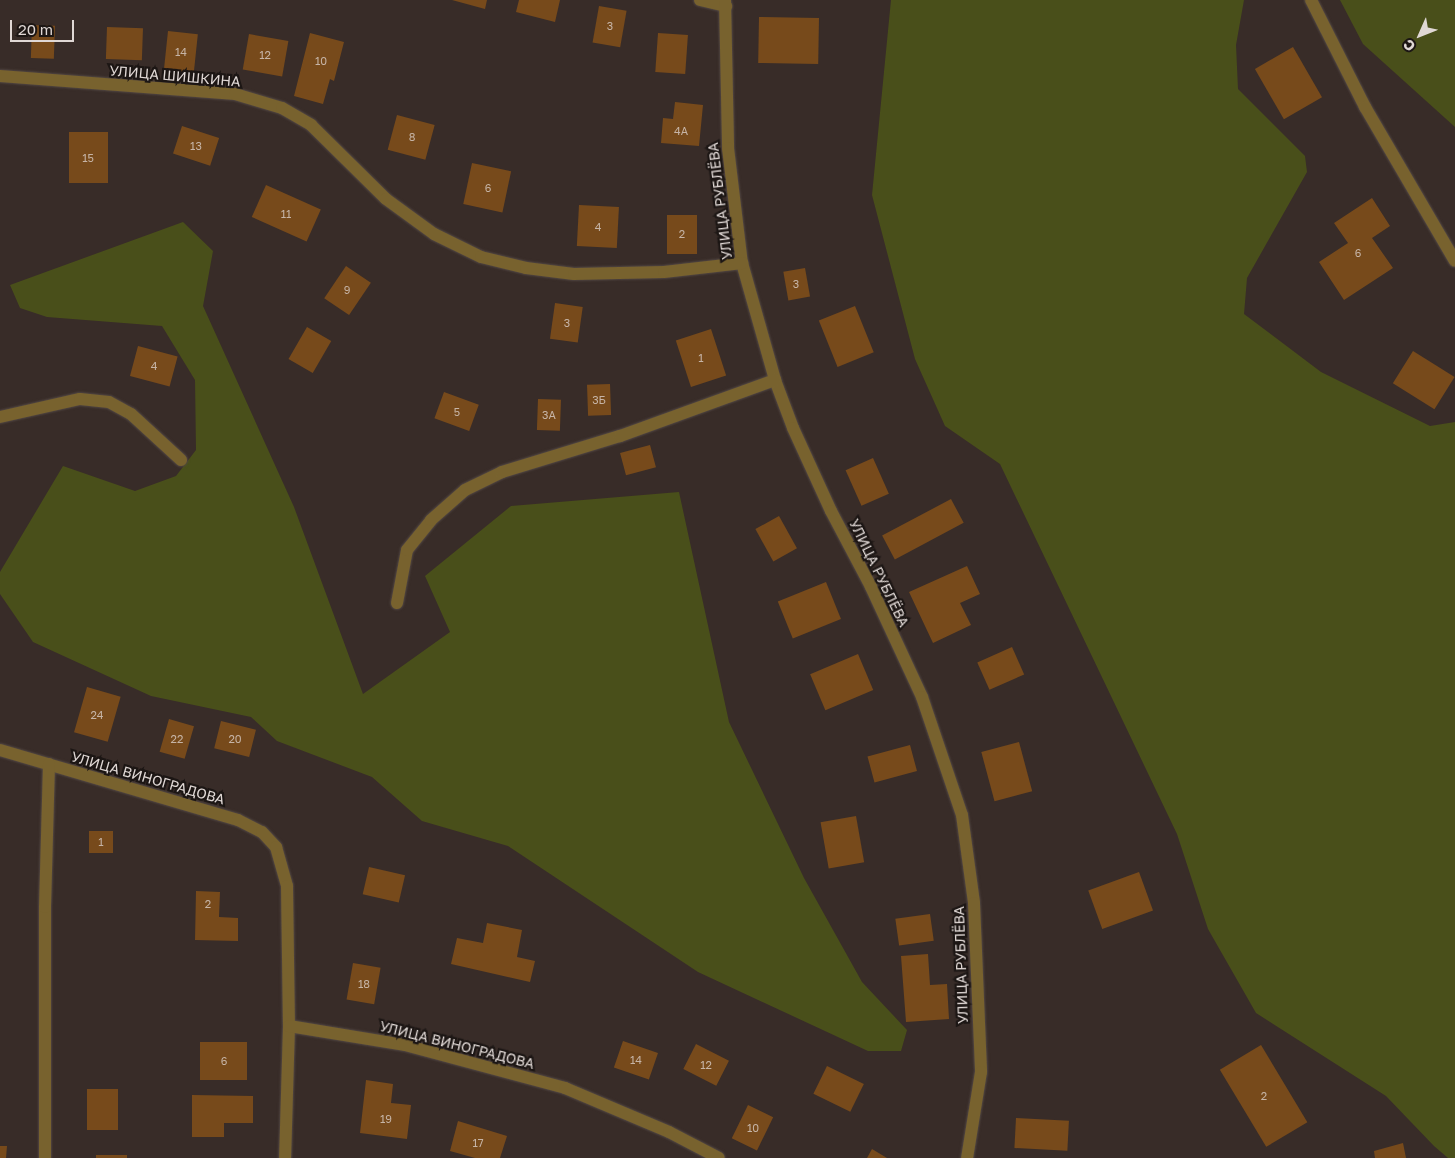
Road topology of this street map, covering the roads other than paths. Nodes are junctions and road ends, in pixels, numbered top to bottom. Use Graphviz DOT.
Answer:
graph roads {
  1 [pos="700,0"];
  2 [pos="1311,0"];
  3 [pos="727,2"];
  4 [pos="0,76"];
  5 [pos="1455,261"];
  6 [pos="742,263"];
  7 [pos="776,380"];
  8 [pos="0,417"];
  9 [pos="181,460"];
  10 [pos="397,603"];
  11 [pos="0,750"];
  12 [pos="49,764"];
  13 [pos="289,1026"];
  14 [pos="45,1158"];
  15 [pos="285,1158"];
  16 [pos="719,1158"];
  17 [pos="967,1158"];
  1 -- 3 [label="street"];
  2 -- 5 [label="street"];
  3 -- 6 [label="street, УЛИЦА РУБЛЁВА"];
  4 -- 6 [label="street, УЛИЦА ШИШКИНА"];
  6 -- 7 [label="street, УЛИЦА РУБЛЁВА"];
  7 -- 10 [label="street"];
  7 -- 17 [label="street, УЛИЦА РУБЛЁВА"];
  8 -- 9 [label="street"];
  11 -- 12 [label="street, УЛИЦА ВИНОГРАДОВА"];
  12 -- 13 [label="street, УЛИЦА ВИНОГРАДОВА"];
  12 -- 14 [label="street"];
  13 -- 15 [label="street"];
  13 -- 16 [label="street, УЛИЦА ВИНОГРАДОВА"];
}
